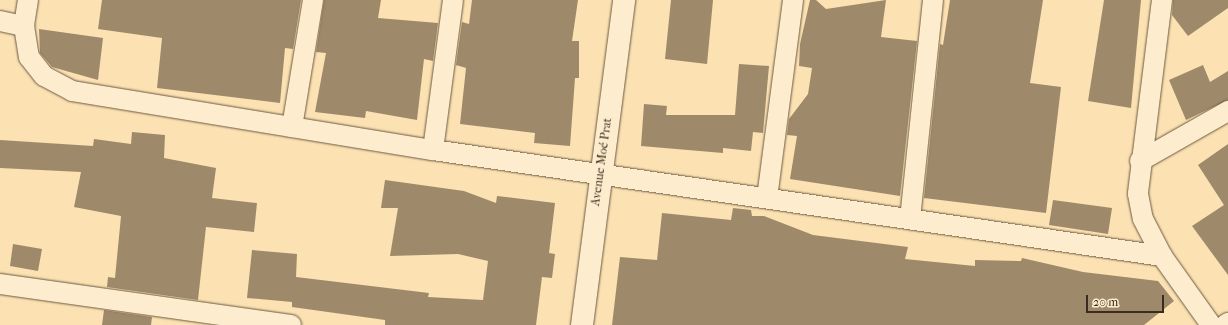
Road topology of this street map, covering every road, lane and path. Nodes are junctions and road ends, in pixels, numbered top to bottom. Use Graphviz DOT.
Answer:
graph roads {
  1 [pos="28,0"];
  2 [pos="312,0"];
  3 [pos="453,0"];
  4 [pos="624,0"];
  5 [pos="794,0"];
  6 [pos="933,0"];
  7 [pos="1162,0"];
  8 [pos="0,21"];
  9 [pos="24,26"];
  10 [pos="1228,111"];
  11 [pos="292,127"];
  12 [pos="433,150"];
  13 [pos="1140,161"];
  14 [pos="600,173"];
  15 [pos="767,198"];
  16 [pos="910,219"];
  17 [pos="1162,256"];
  18 [pos="0,284"];
  19 [pos="1228,323"];
  20 [pos="291,325"];
  21 [pos="582,325"];
  22 [pos="1211,325"];
  23 [pos="1225,325"];
  1 -- 9 [label="street"];
  2 -- 11 [label="street"];
  3 -- 12 [label="street"];
  4 -- 14 [label="street, Avenue Moé Prat"];
  5 -- 15 [label="street"];
  6 -- 16 [label="street"];
  7 -- 13 [label="street"];
  8 -- 9 [label="street"];
  9 -- 11 [label="street"];
  10 -- 13 [label="street"];
  11 -- 12 [label="street"];
  12 -- 14 [label="street"];
  13 -- 17 [label="street"];
  14 -- 15 [label="street"];
  14 -- 21 [label="street, Avenue Moé Prat"];
  15 -- 16 [label="street"];
  16 -- 17 [label="street"];
  17 -- 22 [label="street"];
  18 -- 20 [label="street"];
  19 -- 23 [label="street"];
}
